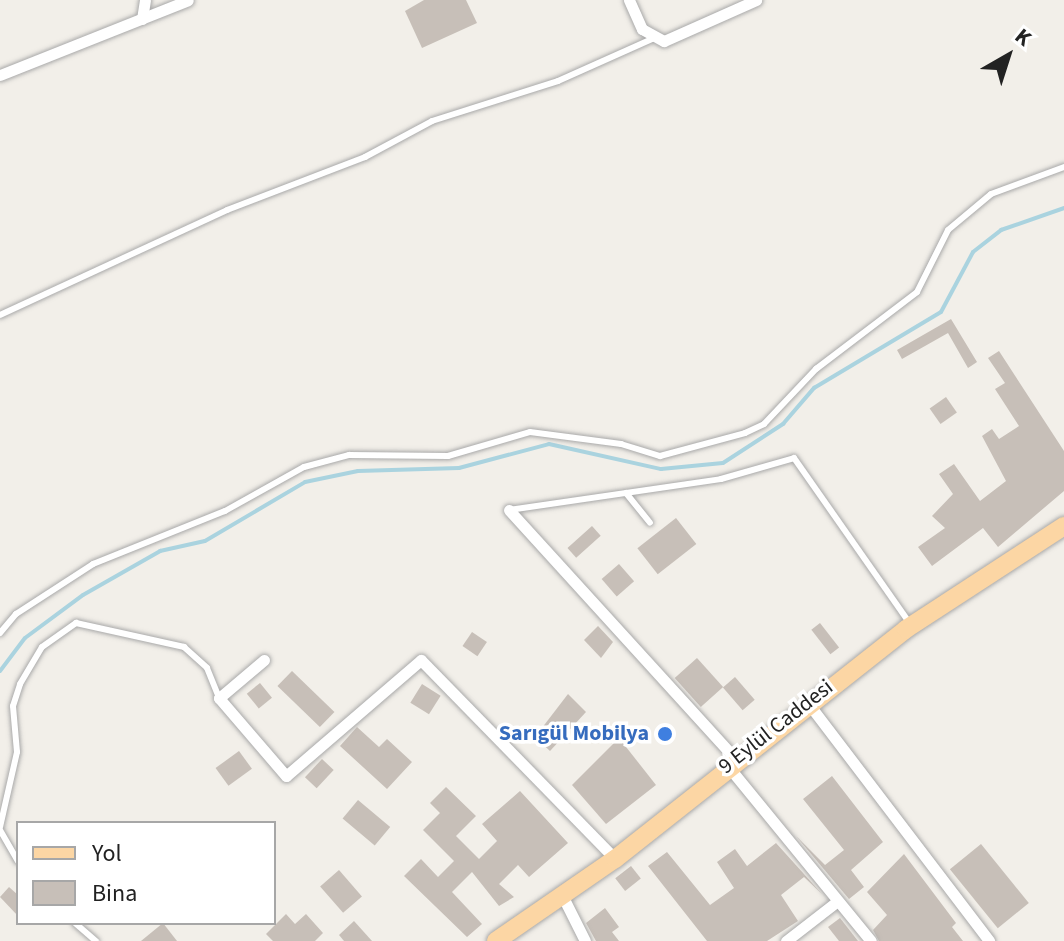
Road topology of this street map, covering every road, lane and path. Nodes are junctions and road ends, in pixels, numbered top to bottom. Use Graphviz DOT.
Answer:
graph roads {
  1 [pos="145,0"];
  2 [pos="188,0"];
  3 [pos="629,0"];
  4 [pos="756,0"];
  5 [pos="142,19"];
  6 [pos="652,39"];
  7 [pos="0,75"];
  8 [pos="1064,167"];
  9 [pos="0,315"];
  10 [pos="626,493"];
  11 [pos="509,510"];
  12 [pos="650,523"];
  13 [pos="1064,526"];
  14 [pos="911,625"];
  15 [pos="0,633"];
  16 [pos="264,660"];
  17 [pos="219,698"];
  18 [pos="807,701"];
  19 [pos="731,762"];
  20 [pos="0,828"];
  21 [pos="16,857"];
  22 [pos="615,859"];
  23 [pos="563,897"];
  24 [pos="835,903"];
  25 [pos="77,925"];
  26 [pos="96,941"];
  27 [pos="496,941"];
  28 [pos="585,941"];
  29 [pos="786,941"];
  30 [pos="871,941"];
  31 [pos="989,941"];
  1 -- 5 [label="street"];
  2 -- 5 [label="street"];
  3 -- 6 [label="street"];
  4 -- 6 [label="street"];
  5 -- 7 [label="street"];
  6 -- 9 [label="lane"];
  8 -- 15 [label="lane"];
  10 -- 11 [label="lane"];
  10 -- 12 [label="lane"];
  10 -- 14 [label="lane"];
  11 -- 19 [label="street"];
  13 -- 14 [label="main road, 9 Eylül Caddesi"];
  14 -- 18 [label="main road, 9 Eylül Caddesi"];
  16 -- 17 [label="street"];
  17 -- 20 [label="lane"];
  17 -- 22 [label="street"];
  18 -- 19 [label="main road, 9 Eylül Caddesi"];
  18 -- 31 [label="street"];
  19 -- 22 [label="main road, 9 Eylül Caddesi"];
  19 -- 24 [label="street"];
  20 -- 21 [label="lane"];
  22 -- 23 [label="main road, 9 Eylül Caddesi"];
  23 -- 27 [label="main road, 9 Eylül Caddesi"];
  23 -- 28 [label="street"];
  24 -- 29 [label="street"];
  24 -- 30 [label="street"];
  25 -- 26 [label="lane"];
}
